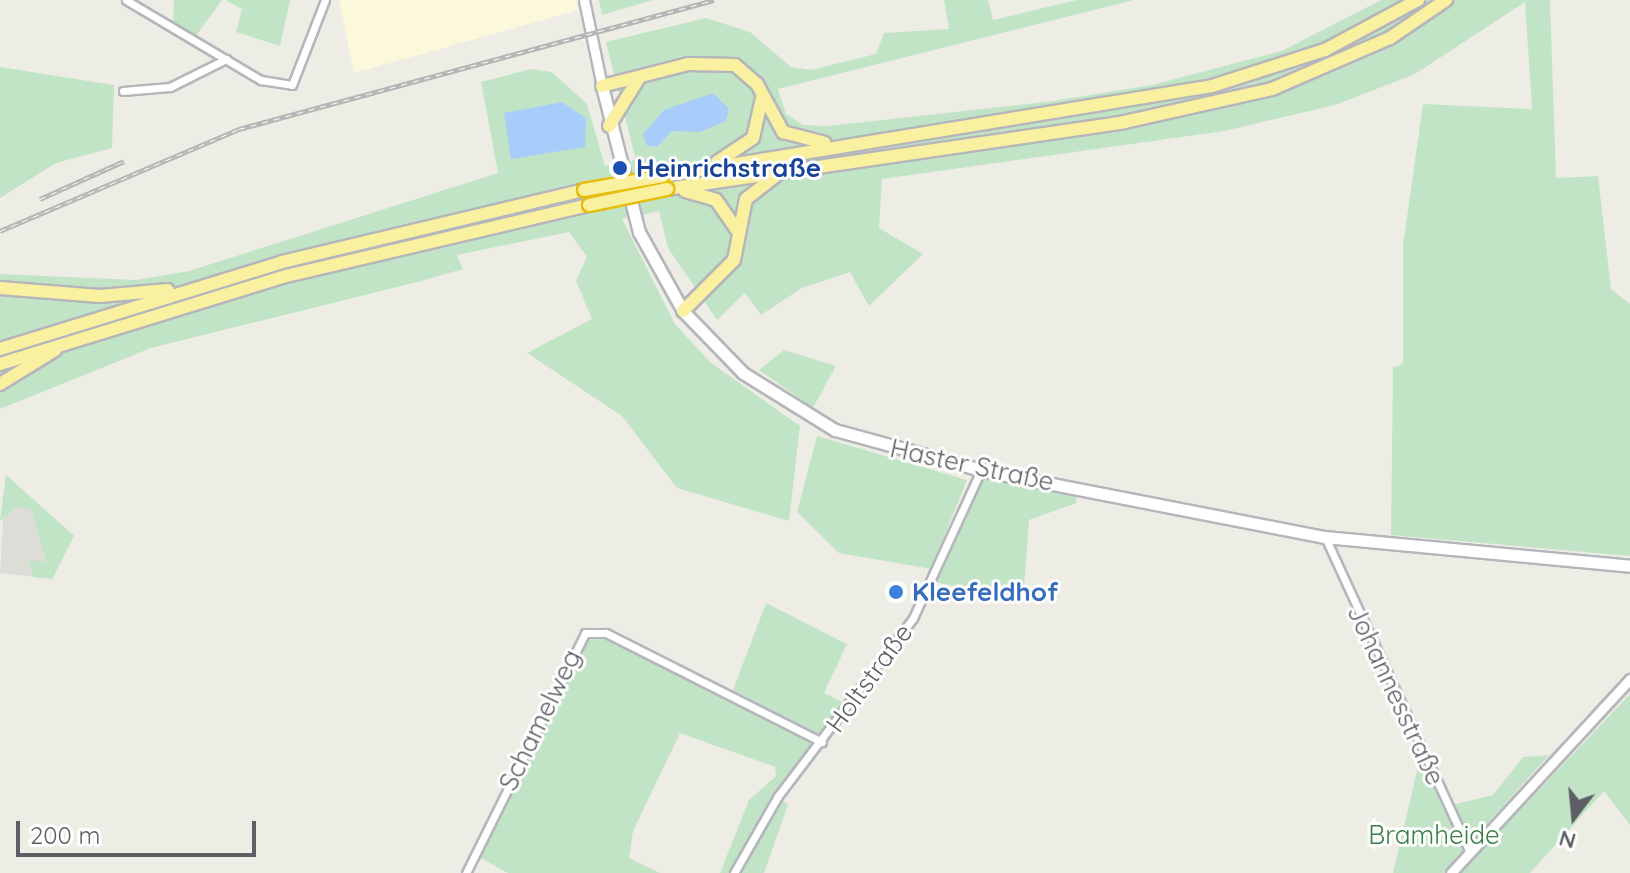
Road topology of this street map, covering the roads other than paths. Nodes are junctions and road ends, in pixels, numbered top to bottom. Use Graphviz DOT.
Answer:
graph roads {
  1 [pos="126,0"];
  2 [pos="325,0"];
  3 [pos="584,0"];
  4 [pos="1418,0"];
  5 [pos="1446,0"];
  6 [pos="226,59"];
  7 [pos="642,76"];
  8 [pos="602,86"];
  9 [pos="123,91"];
  10 [pos="762,95"];
  11 [pos="609,126"];
  12 [pos="848,145"];
  13 [pos="707,168"];
  14 [pos="793,168"];
  15 [pos="667,189"];
  16 [pos="740,236"];
  17 [pos="207,284"];
  18 [pos="0,288"];
  19 [pos="683,311"];
  20 [pos="69,342"];
  21 [pos="0,349"];
  22 [pos="0,364"];
  23 [pos="0,384"];
  24 [pos="981,470"];
  25 [pos="1325,537"];
  26 [pos="1630,566"];
  27 [pos="1630,679"];
  28 [pos="822,742"];
  29 [pos="1470,852"];
  30 [pos="466,873"];
  31 [pos="734,873"];
  32 [pos="1451,873"];
  1 -- 6 [label="street"];
  2 -- 6 [label="street"];
  3 -- 8 [label="street, Haster Straße"];
  4 -- 12 [label="highway"];
  5 -- 14 [label="highway"];
  6 -- 9 [label="street"];
  7 -- 8 [label="highway"];
  7 -- 10 [label="highway"];
  7 -- 11 [label="highway"];
  8 -- 11 [label="main road, Haster Straße"];
  10 -- 12 [label="highway"];
  10 -- 13 [label="highway"];
  11 -- 19 [label="main road, Haster Straße"];
  12 -- 13 [label="highway"];
  13 -- 17 [label="highway, bridge"];
  14 -- 15 [label="highway"];
  14 -- 16 [label="highway"];
  15 -- 16 [label="highway"];
  15 -- 20 [label="highway, bridge"];
  16 -- 19 [label="highway"];
  17 -- 18 [label="highway"];
  17 -- 21 [label="highway"];
  19 -- 24 [label="main road, Haster Straße"];
  20 -- 22 [label="highway"];
  20 -- 23 [label="highway"];
  24 -- 25 [label="main road, Haster Straße"];
  24 -- 28 [label="street, Holtstraße"];
  25 -- 26 [label="main road, Haster Straße"];
  25 -- 29 [label="street, Johannesstraße"];
  27 -- 29 [label="street"];
  28 -- 30 [label="street, Schamelweg"];
  28 -- 31 [label="street, Holtstraße"];
  29 -- 32 [label="street"];
}
